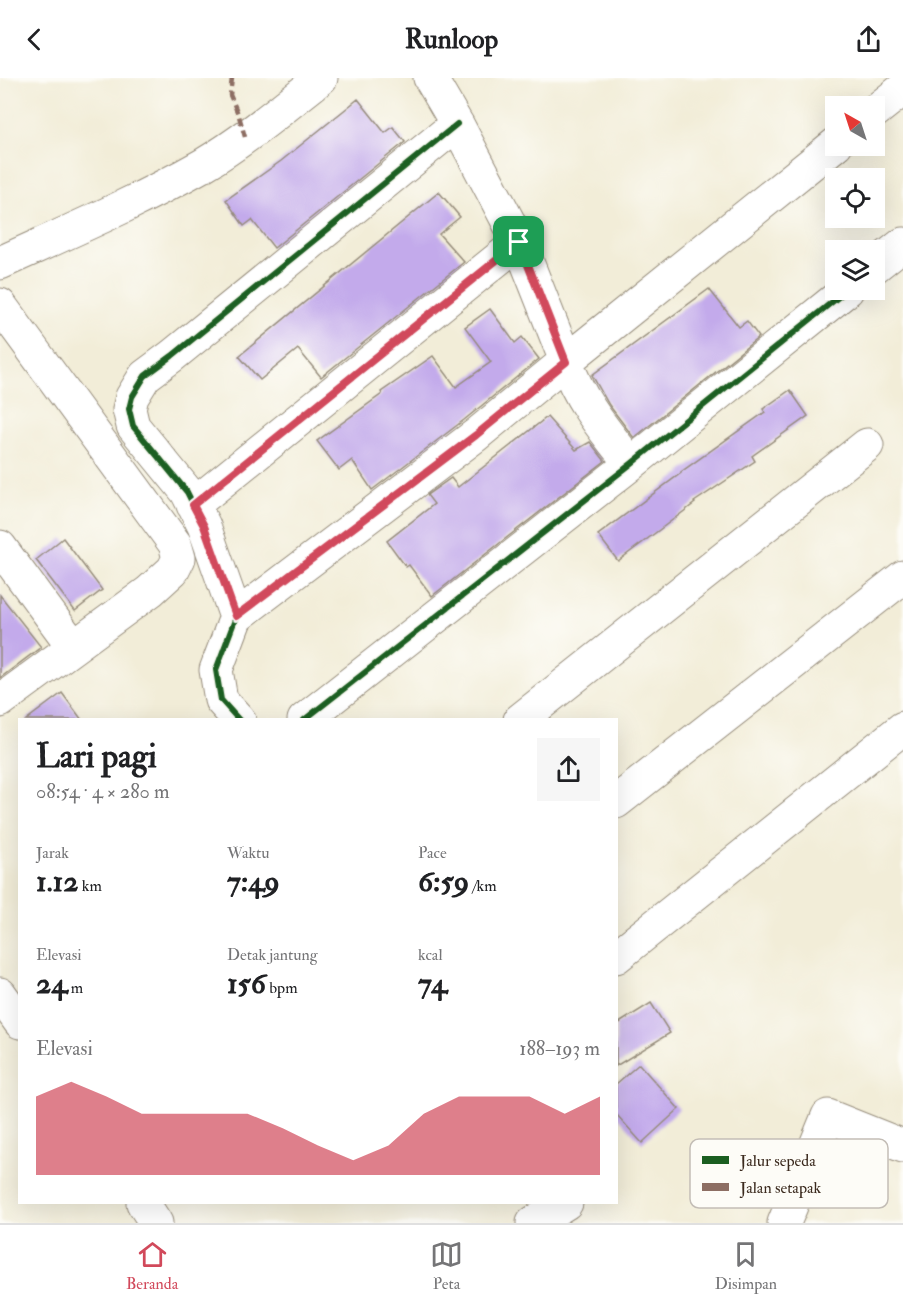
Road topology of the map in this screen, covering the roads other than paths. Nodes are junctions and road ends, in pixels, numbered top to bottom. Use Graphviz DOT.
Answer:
graph roads {
  1 [pos="321,78"];
  2 [pos="430,78"];
  3 [pos="903,89"];
  4 [pos="885,103"];
  5 [pos="457,124"];
  6 [pos="825,153"];
  7 [pos="519,242"];
  8 [pos="903,244"];
  9 [pos="885,258"];
  10 [pos="0,263"];
  11 [pos="835,300"];
  12 [pos="0,305"];
  13 [pos="566,362"];
  14 [pos="867,446"];
  15 [pos="631,464"];
  16 [pos="193,505"];
  17 [pos="0,547"];
  18 [pos="211,548"];
  19 [pos="178,552"];
  20 [pos="903,577"];
  21 [pos="236,616"];
  22 [pos="74,646"];
  23 [pos="0,701"];
  24 [pos="237,718"];
  25 [pos="307,718"];
  26 [pos="523,718"];
  27 [pos="903,728"];
  28 [pos="618,800"];
  29 [pos="618,955"];
  30 [pos="0,994"];
  31 [pos="18,1019"];
  32 [pos="819,1139"];
  33 [pos="886,1139"];
  34 [pos="888,1140"];
  35 [pos="903,1146"];
  36 [pos="144,1204"];
  37 [pos="564,1204"];
  38 [pos="790,1208"];
  39 [pos="156,1223"];
  40 [pos="533,1223"];
  41 [pos="784,1223"];
  1 -- 10 [label="street"];
  2 -- 5 [label="street"];
  3 -- 4 [label="street"];
  5 -- 7 [label="street"];
  5 -- 16 [label="street"];
  6 -- 13 [label="street"];
  7 -- 13 [label="street"];
  7 -- 16 [label="street"];
  8 -- 9 [label="street"];
  11 -- 15 [label="street"];
  12 -- 19 [label="street"];
  13 -- 15 [label="street"];
  13 -- 21 [label="street"];
  14 -- 26 [label="street"];
  15 -- 25 [label="street"];
  16 -- 18 [label="street"];
  17 -- 22 [label="street"];
  18 -- 19 [label="street"];
  18 -- 21 [label="street"];
  19 -- 22 [label="street"];
  20 -- 28 [label="street"];
  21 -- 24 [label="street"];
  22 -- 23 [label="street"];
  27 -- 29 [label="street"];
  30 -- 31 [label="street"];
  32 -- 33 [label="street"];
  34 -- 35 [label="street"];
  36 -- 39 [label="street"];
  37 -- 40 [label="street"];
  38 -- 41 [label="street"];
}
